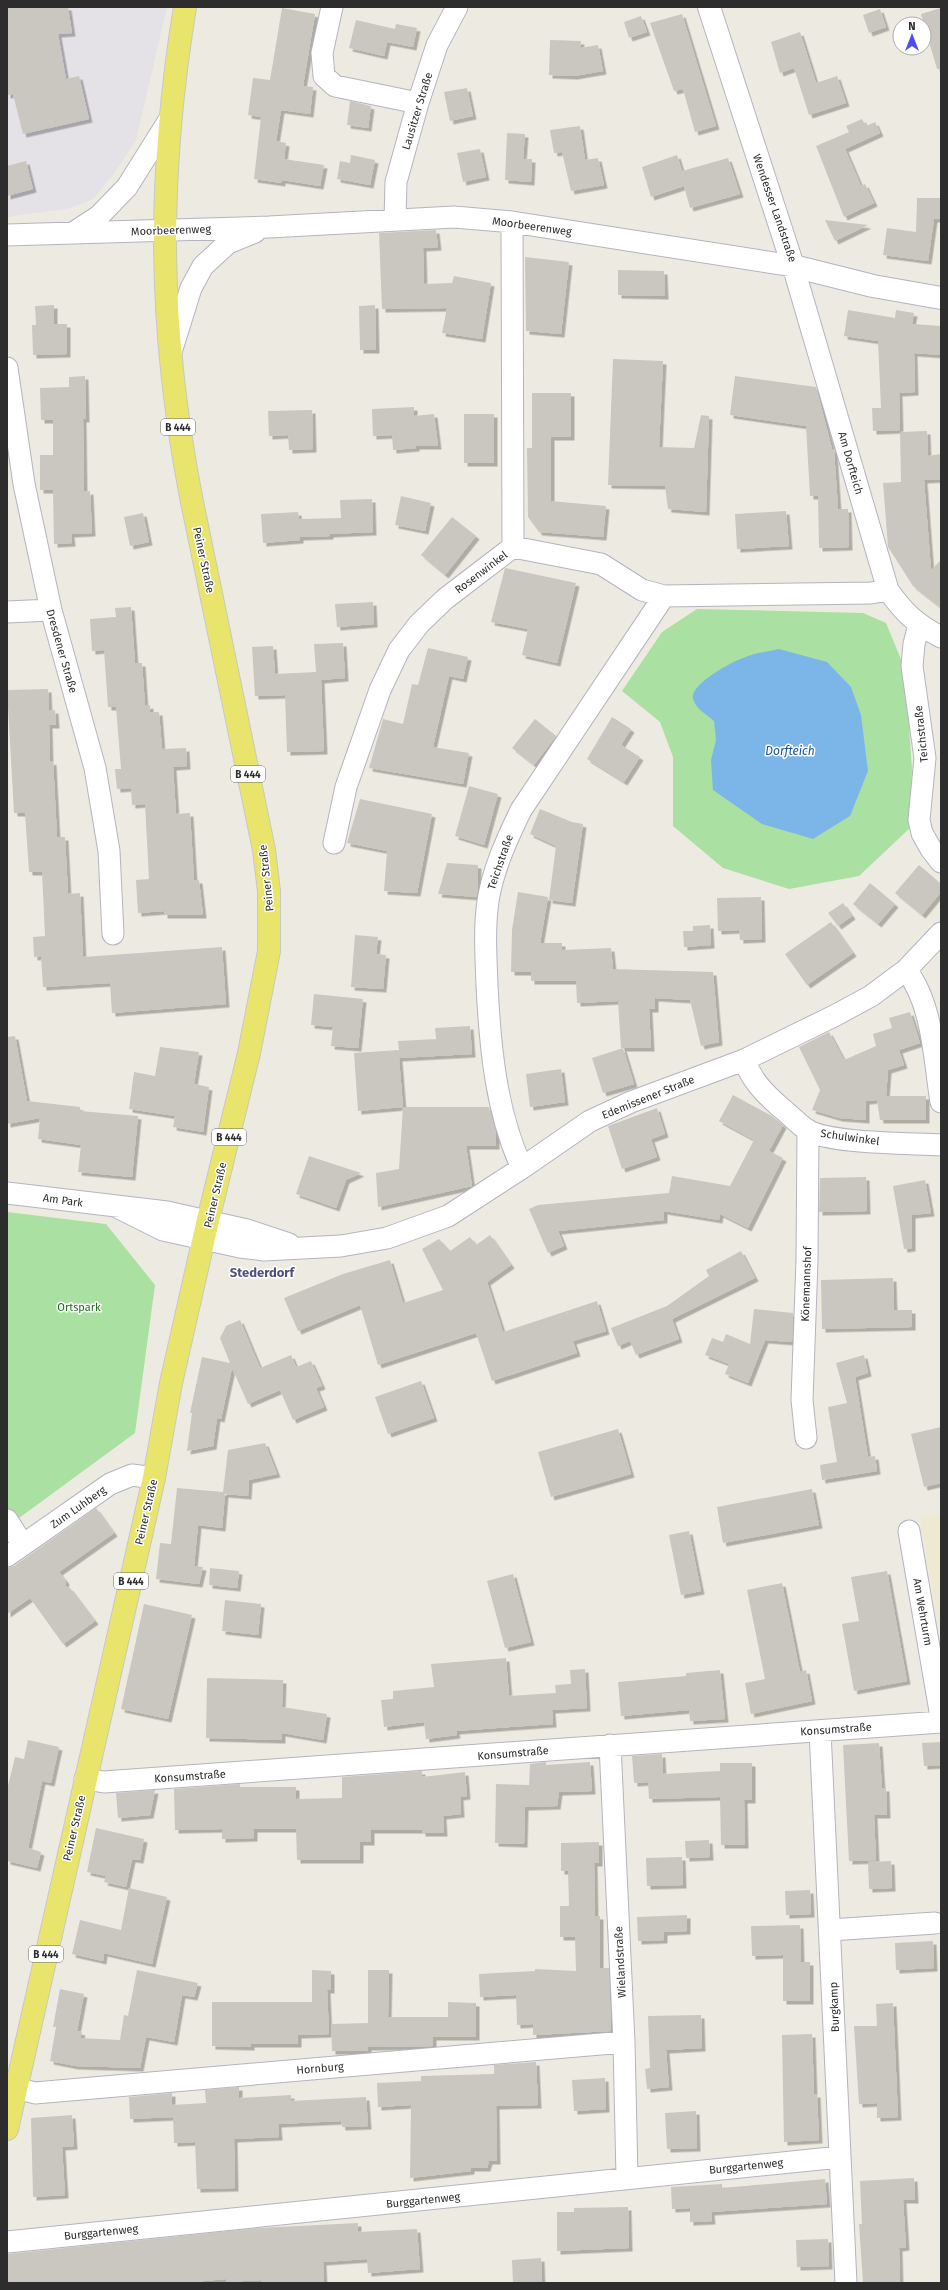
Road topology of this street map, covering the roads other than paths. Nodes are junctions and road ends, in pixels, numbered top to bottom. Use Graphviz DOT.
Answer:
graph roads {
  1 [pos="186,7"];
  2 [pos="332,7"];
  3 [pos="457,7"];
  4 [pos="709,7"];
  5 [pos="418,103"];
  6 [pos="169,120"];
  7 [pos="395,219"];
  8 [pos="512,222"];
  9 [pos="268,227"];
  10 [pos="164,230"];
  11 [pos="73,233"];
  12 [pos="7,235"];
  13 [pos="793,266"];
  14 [pos="941,298"];
  15 [pos="170,358"];
  16 [pos="7,368"];
  17 [pos="513,547"];
  18 [pos="888,590"];
  19 [pos="664,596"];
  20 [pos="51,610"];
  21 [pos="7,612"];
  22 [pos="919,625"];
  23 [pos="941,637"];
  24 [pos="334,843"];
  25 [pos="941,862"];
  26 [pos="941,933"];
  27 [pos="113,934"];
  28 [pos="906,970"];
  29 [pos="744,1060"];
  30 [pos="941,1102"];
  31 [pos="808,1130"];
  32 [pos="941,1145"];
  33 [pos="522,1168"];
  34 [pos="7,1193"];
  35 [pos="206,1230"];
  36 [pos="806,1438"];
  37 [pos="154,1478"];
  38 [pos="7,1520"];
  39 [pos="909,1532"];
  40 [pos="15,1551"];
  41 [pos="941,1717"];
  42 [pos="941,1722"];
  43 [pos="820,1731"];
  44 [pos="610,1745"];
  45 [pos="85,1778"];
  46 [pos="935,1922"];
  47 [pos="830,1930"];
  48 [pos="624,2042"];
  49 [pos="16,2088"];
  50 [pos="7,2129"];
  51 [pos="840,2157"];
  52 [pos="627,2178"];
  53 [pos="7,2242"];
  54 [pos="846,2283"];
  1 -- 6 [label="main road, B 444"];
  2 -- 5 [label="street"];
  3 -- 5 [label="street, Lausitzer Straße"];
  4 -- 13 [label="street, Wendesser Landstraße"];
  5 -- 7 [label="street, Lausitzer Straße"];
  6 -- 10 [label="main road, B 444"];
  6 -- 11 [label="street"];
  7 -- 8 [label="street, Moorbeerenweg"];
  7 -- 9 [label="street, Moorbeerenweg"];
  8 -- 13 [label="street, Moorbeerenweg"];
  8 -- 17 [label="street, Rosenwinkel"];
  9 -- 10 [label="street, Moorbeerenweg"];
  9 -- 15 [label="street, Moorbeerenweg"];
  10 -- 11 [label="street, Moorbeerenweg"];
  10 -- 15 [label="main road, Peiner Straße / B 444"];
  11 -- 12 [label="street, Moorbeerenweg"];
  13 -- 14 [label="street, Wendesser Landstraße"];
  13 -- 18 [label="street, Am Dorfteich"];
  15 -- 35 [label="main road, Peiner Straße / B 444"];
  16 -- 20 [label="street, Dresdener Straße"];
  17 -- 19 [label="street"];
  17 -- 24 [label="street, Rosenwinkel"];
  18 -- 19 [label="street"];
  18 -- 22 [label="street, Am Dorfteich"];
  19 -- 33 [label="street, Teichstraße"];
  20 -- 21 [label="street"];
  20 -- 27 [label="street, Dresdener Straße"];
  22 -- 23 [label="street, Am Dorfteich"];
  22 -- 25 [label="street, Teichstraße"];
  26 -- 28 [label="street, Edemissener Straße"];
  28 -- 29 [label="street, Edemissener Straße"];
  28 -- 30 [label="street"];
  29 -- 31 [label="street, Schulwinkel"];
  29 -- 33 [label="street, Edemissener Straße"];
  31 -- 32 [label="street, Schulwinkel"];
  31 -- 36 [label="street, Könemannshof"];
  33 -- 35 [label="street, Edemissener Straße"];
  34 -- 35 [label="street, Am Park"];
  35 -- 37 [label="main road, Peiner Straße / B 444"];
  37 -- 40 [label="street, Zum Luhberg"];
  37 -- 45 [label="main road, Peiner Straße / B 444"];
  38 -- 40 [label="street"];
  39 -- 41 [label="street, Am Wehrturm"];
  42 -- 43 [label="street, Konsumstraße"];
  43 -- 44 [label="street, Konsumstraße"];
  43 -- 47 [label="street, Burgkamp"];
  44 -- 45 [label="street, Konsumstraße"];
  44 -- 48 [label="street, Wielandstraße"];
  45 -- 49 [label="main road, Peiner Straße / B 444"];
  46 -- 47 [label="street"];
  47 -- 51 [label="street, Burgkamp"];
  48 -- 49 [label="street, Hornburg"];
  48 -- 52 [label="street, Wielandstraße"];
  49 -- 50 [label="main road, Peiner Straße / B 444"];
  51 -- 52 [label="street, Burggartenweg"];
  51 -- 54 [label="street, Burgkamp"];
  52 -- 53 [label="street, Burggartenweg"];
}
